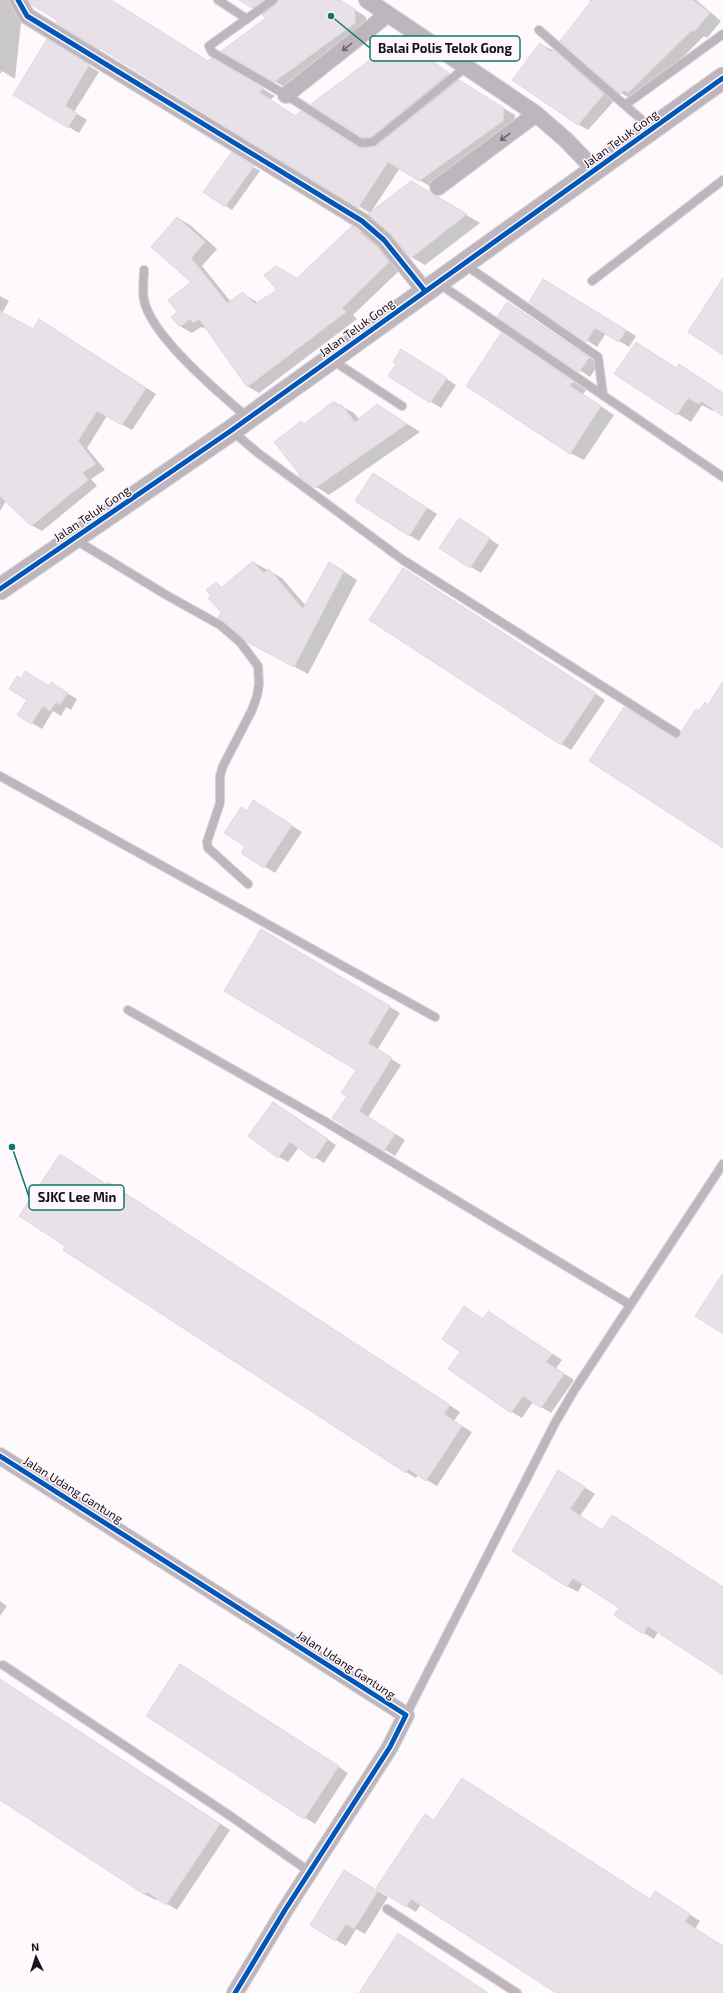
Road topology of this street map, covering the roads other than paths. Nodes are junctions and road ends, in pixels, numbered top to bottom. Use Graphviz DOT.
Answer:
graph roads {
  1 [pos="18,0"];
  2 [pos="218,0"];
  3 [pos="273,0"];
  4 [pos="367,0"];
  5 [pos="388,14"];
  6 [pos="246,19"];
  7 [pos="539,30"];
  8 [pos="723,34"];
  9 [pos="466,66"];
  10 [pos="723,79"];
  11 [pos="286,95"];
  12 [pos="625,105"];
  13 [pos="536,114"];
  14 [pos="652,129"];
  15 [pos="595,170"];
  16 [pos="723,180"];
  17 [pos="438,188"];
  18 [pos="463,264"];
  19 [pos="144,270"];
  20 [pos="592,281"];
  21 [pos="431,287"];
  22 [pos="331,359"];
  23 [pos="603,394"];
  24 [pos="402,406"];
  25 [pos="240,424"];
  26 [pos="723,477"];
  27 [pos="73,539"];
  28 [pos="0,589"];
  29 [pos="676,733"];
  30 [pos="0,776"];
  31 [pos="248,884"];
  32 [pos="128,1010"];
  33 [pos="435,1017"];
  34 [pos="723,1164"];
  35 [pos="630,1304"];
  36 [pos="0,1456"];
  37 [pos="3,1665"];
  38 [pos="406,1715"];
  39 [pos="310,1872"];
  40 [pos="387,1909"];
  41 [pos="235,1993"];
  42 [pos="517,1993"];
  1 -- 21 [label="street"];
  2 -- 6 [label="lane"];
  3 -- 6 [label="lane"];
  4 -- 5 [label="street"];
  5 -- 9 [label="street"];
  5 -- 11 [label="street, one-way"];
  6 -- 11 [label="lane"];
  7 -- 12 [label="lane"];
  8 -- 12 [label="lane"];
  9 -- 11 [label="lane"];
  9 -- 13 [label="street"];
  10 -- 14 [label="street, Jalan Teluk Gong"];
  12 -- 14 [label="lane"];
  13 -- 15 [label="street"];
  13 -- 17 [label="street, one-way"];
  14 -- 15 [label="street, Jalan Teluk Gong"];
  15 -- 18 [label="street, Jalan Teluk Gong"];
  16 -- 20 [label="lane"];
  18 -- 21 [label="street, Jalan Teluk Gong"];
  18 -- 23 [label="lane"];
  19 -- 25 [label="lane"];
  21 -- 22 [label="street, Jalan Teluk Gong"];
  21 -- 23 [label="lane"];
  22 -- 24 [label="lane"];
  22 -- 25 [label="street, Jalan Teluk Gong"];
  23 -- 26 [label="lane"];
  25 -- 27 [label="street, Jalan Teluk Gong"];
  25 -- 29 [label="lane"];
  27 -- 28 [label="street, Jalan Teluk Gong"];
  27 -- 31 [label="lane"];
  30 -- 33 [label="lane"];
  32 -- 35 [label="lane"];
  34 -- 35 [label="lane"];
  35 -- 38 [label="lane"];
  36 -- 38 [label="street, Jalan Udang Gantung"];
  37 -- 39 [label="lane"];
  38 -- 39 [label="street"];
  39 -- 41 [label="street"];
  40 -- 42 [label="lane"];
}
